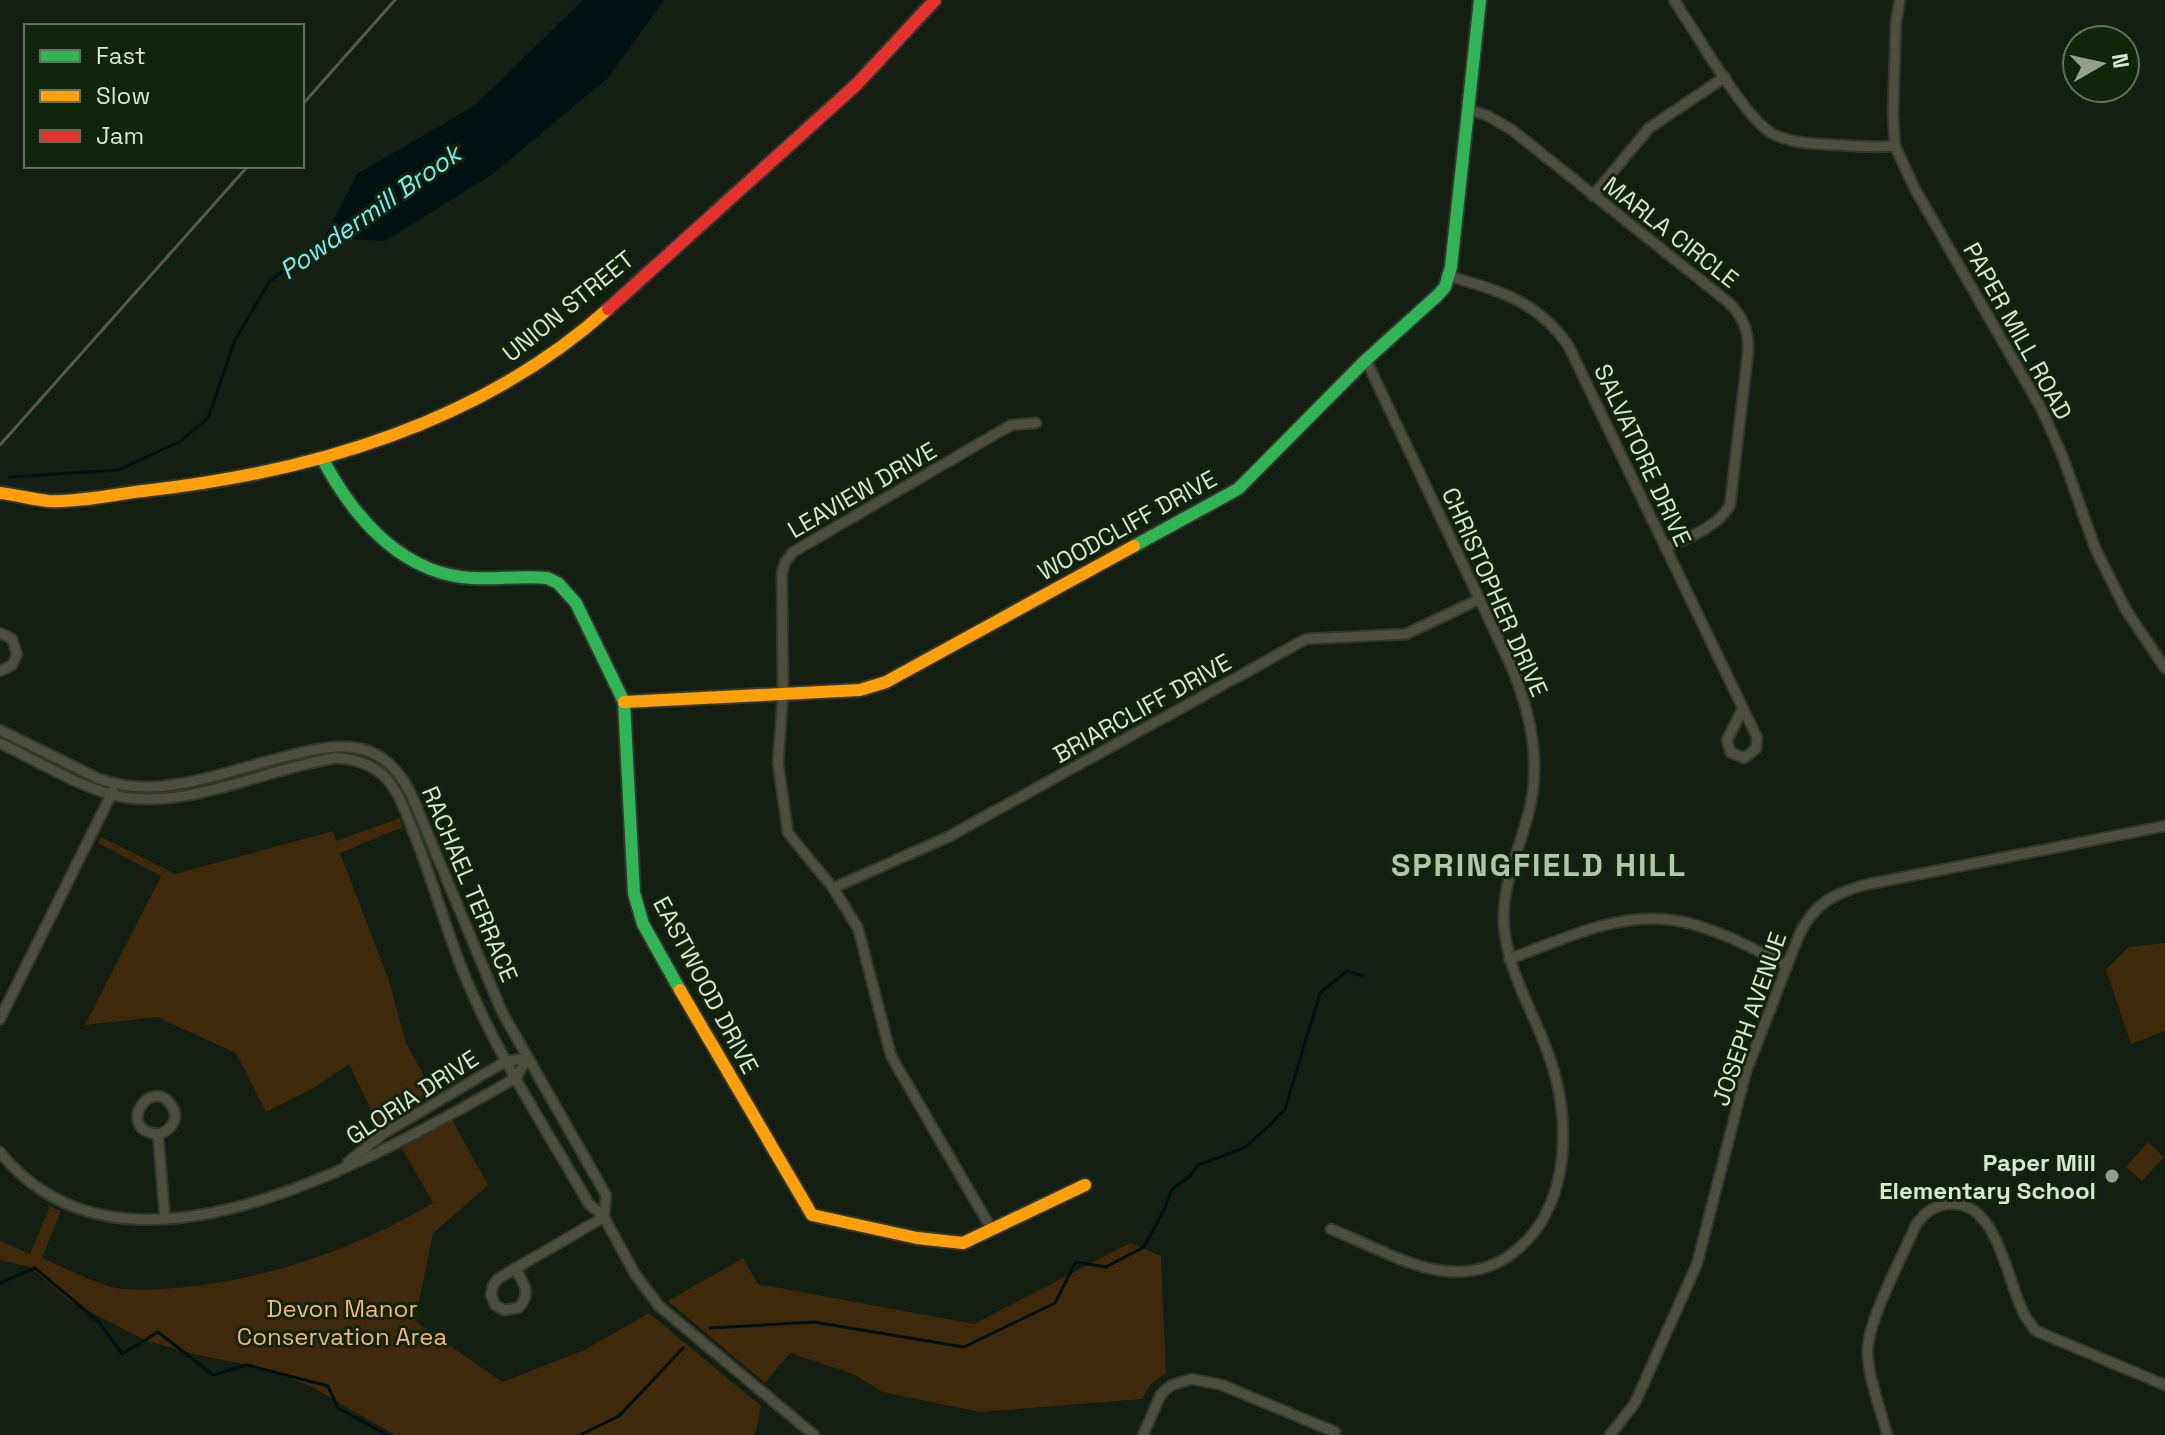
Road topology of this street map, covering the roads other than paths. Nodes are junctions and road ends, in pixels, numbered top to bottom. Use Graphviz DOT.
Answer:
graph roads {
  1 [pos="935,0"];
  2 [pos="1480,0"];
  3 [pos="1674,0"];
  4 [pos="1900,0"];
  5 [pos="1725,77"];
  6 [pos="1469,110"];
  7 [pos="1895,146"];
  8 [pos="1593,196"];
  9 [pos="1449,276"];
  10 [pos="1366,360"];
  11 [pos="1036,423"];
  12 [pos="322,458"];
  13 [pos="0,493"];
  14 [pos="1665,548"];
  15 [pos="1480,599"];
  16 [pos="0,633"];
  17 [pos="2165,668"];
  18 [pos="0,671"];
  19 [pos="783,693"];
  20 [pos="624,702"];
  21 [pos="1742,710"];
  22 [pos="0,730"];
  23 [pos="0,743"];
  24 [pos="114,790"];
  25 [pos="2165,826"];
  26 [pos="833,888"];
  27 [pos="1509,959"];
  28 [pos="1787,965"];
  29 [pos="0,1019"];
  30 [pos="527,1059"];
  31 [pos="506,1061"];
  32 [pos="516,1078"];
  33 [pos="158,1134"];
  34 [pos="0,1152"];
  35 [pos="336,1172"];
  36 [pos="1085,1185"];
  37 [pos="604,1217"];
  38 [pos="165,1218"];
  39 [pos="1331,1229"];
  40 [pos="992,1230"];
  41 [pos="515,1268"];
  42 [pos="2165,1385"];
  43 [pos="1337,1434"];
  44 [pos="814,1435"];
  45 [pos="1143,1435"];
  46 [pos="1610,1435"];
  47 [pos="1887,1435"];
  1 -- 12 [label="street, UNION STREET"];
  2 -- 6 [label="street"];
  3 -- 5 [label="street"];
  4 -- 7 [label="street, PAPER MILL ROAD"];
  5 -- 7 [label="street"];
  5 -- 8 [label="street"];
  6 -- 8 [label="street, MARLA CIRCLE"];
  6 -- 9 [label="street"];
  7 -- 17 [label="street, PAPER MILL ROAD"];
  8 -- 14 [label="street, MARLA CIRCLE"];
  9 -- 10 [label="street, WOODCLIFF DRIVE"];
  9 -- 14 [label="street, SALVATORE DRIVE"];
  10 -- 15 [label="street, CHRISTOPHER DRIVE"];
  10 -- 19 [label="street, WOODCLIFF DRIVE"];
  11 -- 19 [label="street, LEAVIEW DRIVE"];
  12 -- 13 [label="street, UNION STREET"];
  12 -- 20 [label="street, EASTWOOD DRIVE"];
  14 -- 21 [label="street, SALVATORE DRIVE"];
  15 -- 26 [label="street, BRIARCLIFF DRIVE"];
  15 -- 27 [label="street, CHRISTOPHER DRIVE"];
  16 -- 18 [label="street"];
  19 -- 20 [label="street, WOODCLIFF DRIVE"];
  19 -- 26 [label="street, LEAVIEW DRIVE"];
  20 -- 40 [label="street, EASTWOOD DRIVE"];
  21 -- 21 [label="street, SALVATORE DRIVE"];
  22 -- 24 [label="street, RACHAEL TERRACE"];
  23 -- 24 [label="street, RACHAEL TERRACE"];
  24 -- 29 [label="street"];
  24 -- 30 [label="street, RACHAEL TERRACE"];
  24 -- 31 [label="street, RACHAEL TERRACE"];
  25 -- 28 [label="street, JOSEPH AVENUE"];
  26 -- 40 [label="street, LEAVIEW DRIVE"];
  27 -- 28 [label="street"];
  27 -- 39 [label="street, CHRISTOPHER DRIVE"];
  28 -- 46 [label="street, JOSEPH AVENUE"];
  30 -- 31 [label="street, GLORIA DRIVE"];
  30 -- 32 [label="street, GLORIA DRIVE"];
  30 -- 37 [label="street, RACHAEL TERRACE"];
  31 -- 32 [label="street, RACHAEL TERRACE"];
  31 -- 35 [label="street, GLORIA DRIVE"];
  32 -- 35 [label="street, GLORIA DRIVE"];
  32 -- 37 [label="street, RACHAEL TERRACE"];
  33 -- 33 [label="street"];
  33 -- 38 [label="street"];
  34 -- 38 [label="street, GLORIA DRIVE"];
  35 -- 38 [label="street, GLORIA DRIVE"];
  36 -- 40 [label="street, EASTWOOD DRIVE"];
  37 -- 41 [label="street"];
  37 -- 44 [label="street, RACHAEL TERRACE"];
  41 -- 41 [label="street"];
  42 -- 47 [label="street"];
  43 -- 45 [label="street"];
}
